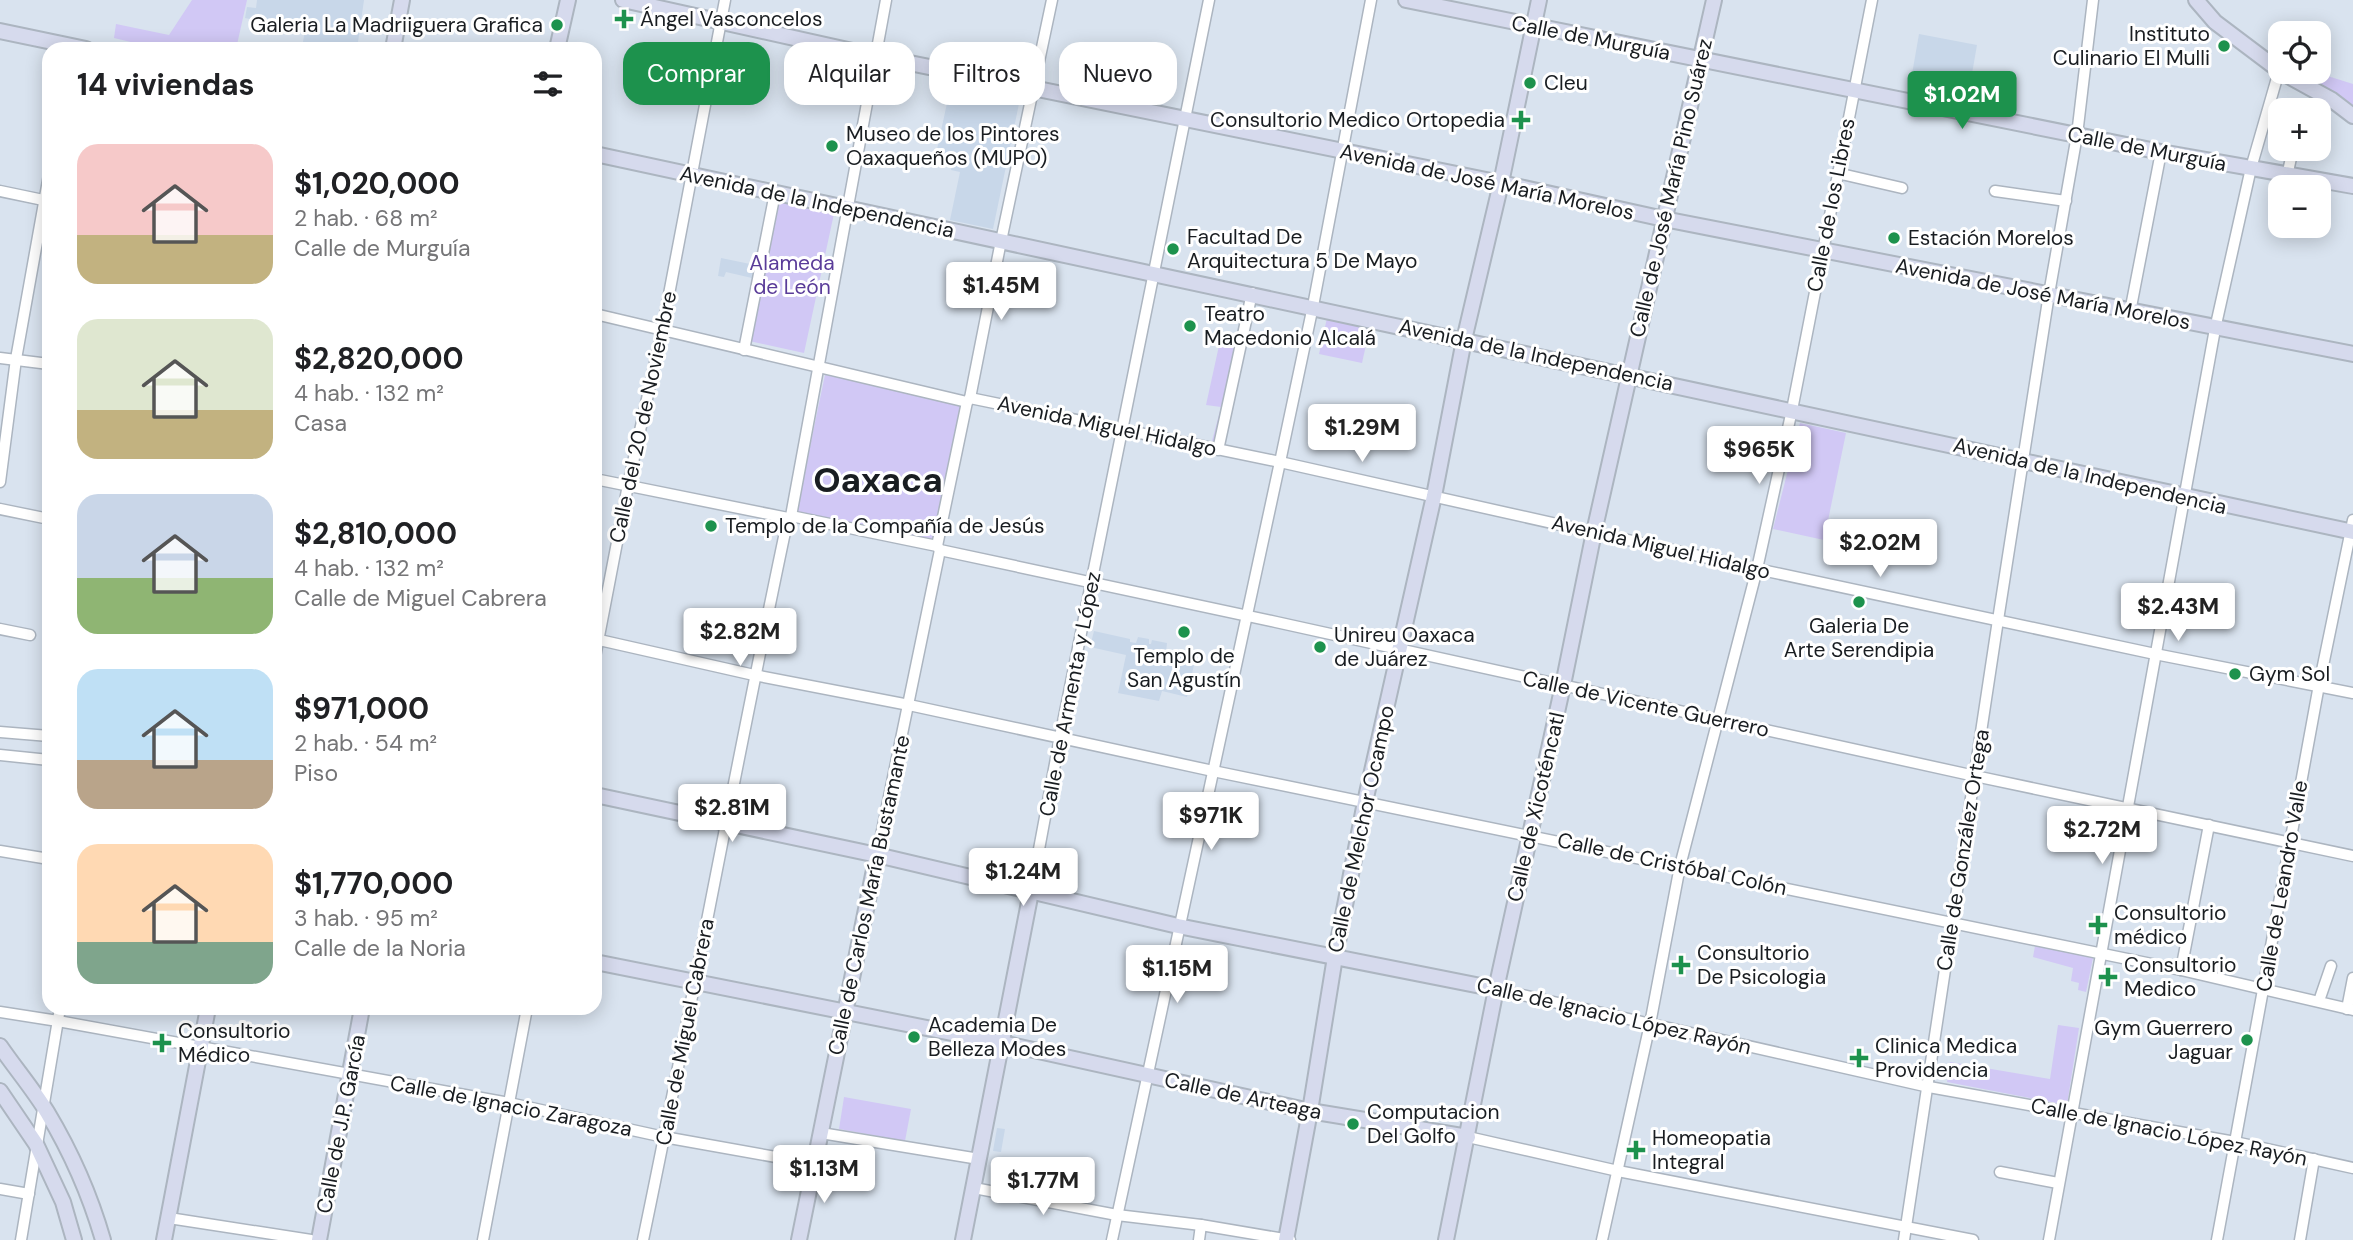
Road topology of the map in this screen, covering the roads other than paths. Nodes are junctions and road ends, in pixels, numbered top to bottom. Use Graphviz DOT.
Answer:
graph roads {
  1 [pos="402,0"];
  2 [pos="568,0"];
  3 [pos="623,0"];
  4 [pos="725,0"];
  5 [pos="886,0"];
  6 [pos="1052,0"];
  7 [pos="1209,0"];
  8 [pos="1371,0"];
  9 [pos="1406,0"];
  10 [pos="1539,0"];
  11 [pos="1714,0"];
  12 [pos="1872,0"];
  13 [pos="2093,0"];
  14 [pos="2196,0"];
  15 [pos="721,21"];
  16 [pos="1534,27"];
  17 [pos="0,31"];
  18 [pos="50,42"];
  19 [pos="394,42"];
  20 [pos="559,42"];
  21 [pos="813,42"];
  22 [pos="878,42"];
  23 [pos="1043,42"];
  24 [pos="1700,61"];
  25 [pos="2268,62"];
  26 [pos="2276,84"];
  27 [pos="2303,84"];
  28 [pos="1045,91"];
  29 [pos="1853,92"];
  30 [pos="867,105"];
  31 [pos="1029,105"];
  32 [pos="2353,116"];
  33 [pos="1186,120"];
  34 [pos="2077,135"];
  35 [pos="1342,152"];
  36 [pos="2161,152"];
  37 [pos="602,156"];
  38 [pos="2251,168"];
  39 [pos="1837,173"];
  40 [pos="690,175"];
  41 [pos="2282,175"];
  42 [pos="1501,183"];
  43 [pos="2331,183"];
  44 [pos="2353,186"];
  45 [pos="1902,188"];
  46 [pos="0,191"];
  47 [pos="1995,191"];
  48 [pos="775,193"];
  49 [pos="42,200"];
  50 [pos="2066,201"];
  51 [pos="849,208"];
  52 [pos="1664,219"];
  53 [pos="42,222"];
  54 [pos="1001,241"];
  55 [pos="1823,251"];
  56 [pos="1153,272"];
  57 [pos="1252,294"];
  58 [pos="2049,294"];
  59 [pos="1312,307"];
  60 [pos="2130,312"];
  61 [pos="602,316"];
  62 [pos="2215,329"];
  63 [pos="662,331"];
  64 [pos="1464,339"];
  65 [pos="744,350"];
  66 [pos="2353,354"];
  67 [pos="0,358"];
  68 [pos="16,359"];
  69 [pos="42,363"];
  70 [pos="819,367"];
  71 [pos="1628,375"];
  72 [pos="969,400"];
  73 [pos="1792,410"];
  74 [pos="1122,429"];
  75 [pos="1218,450"];
  76 [pos="2023,460"];
  77 [pos="1280,462"];
  78 [pos="602,479"];
  79 [pos="0,482"];
  80 [pos="628,485"];
  81 [pos="1434,496"];
  82 [pos="2186,498"];
  83 [pos="0,509"];
  84 [pos="789,517"];
  85 [pos="42,518"];
  86 [pos="2352,528"];
  87 [pos="1594,532"];
  88 [pos="939,548"];
  89 [pos="1756,569"];
  90 [pos="1091,584"];
  91 [pos="602,614"];
  92 [pos="1246,615"];
  93 [pos="1998,620"];
  94 [pos="0,629"];
  95 [pos="30,635"];
  96 [pos="602,640"];
  97 [pos="1398,650"];
  98 [pos="2155,654"];
  99 [pos="754,675"];
  100 [pos="1563,685"];
  101 [pos="2319,685"];
  102 [pos="2353,693"];
  103 [pos="909,705"];
  104 [pos="1717,719"];
  105 [pos="0,732"];
  106 [pos="42,735"];
  107 [pos="1060,737"];
  108 [pos="0,755"];
  109 [pos="42,759"];
  110 [pos="1213,771"];
  111 [pos="1975,776"];
  112 [pos="602,797"];
  113 [pos="1366,803"];
  114 [pos="2128,808"];
  115 [pos="727,825"];
  116 [pos="2209,825"];
  117 [pos="1528,835"];
  118 [pos="2290,842"];
  119 [pos="0,852"];
  120 [pos="877,855"];
  121 [pos="2353,856"];
  122 [pos="42,858"];
  123 [pos="1680,866"];
  124 [pos="1031,892"];
  125 [pos="1952,922"];
  126 [pos="1178,926"];
  127 [pos="2102,953"];
  128 [pos="1335,957"];
  129 [pos="602,963"];
  130 [pos="2331,966"];
  131 [pos="2181,970"];
  132 [pos="2353,978"];
  133 [pos="696,982"];
  134 [pos="2263,988"];
  135 [pos="1496,989"];
  136 [pos="2319,1001"];
  137 [pos="2350,1009"];
  138 [pos="845,1011"];
  139 [pos="0,1012"];
  140 [pos="59,1015"];
  141 [pos="207,1015"];
  142 [pos="361,1015"];
  143 [pos="526,1015"];
  144 [pos="58,1021"];
  145 [pos="1650,1024"];
  146 [pos="1002,1043"];
  147 [pos="0,1046"];
  148 [pos="201,1047"];
  149 [pos="351,1075"];
  150 [pos="1146,1076"];
  151 [pos="1929,1087"];
  152 [pos="0,1091"];
  153 [pos="509,1103"];
  154 [pos="45,1109"];
  155 [pos="1310,1111"];
  156 [pos="2073,1114"];
  157 [pos="821,1133"];
  158 [pos="664,1137"];
  159 [pos="1468,1137"];
  160 [pos="2235,1142"];
  161 [pos="36,1144"];
  162 [pos="979,1159"];
  163 [pos="2314,1159"];
  164 [pos="815,1164"];
  165 [pos="2353,1168"];
  166 [pos="1618,1171"];
  167 [pos="2000,1172"];
  168 [pos="2058,1183"];
  169 [pos="974,1188"];
  170 [pos="0,1189"];
  171 [pos="29,1194"];
  172 [pos="1117,1215"];
  173 [pos="169,1218"];
  174 [pos="1201,1225"];
  175 [pos="1907,1227"];
  176 [pos="21,1240"];
  177 [pos="74,1240"];
  178 [pos="103,1240"];
  179 [pos="164,1240"];
  180 [pos="311,1240"];
  181 [pos="318,1240"];
  182 [pos="483,1240"];
  183 [pos="643,1240"];
  184 [pos="799,1240"];
  185 [pos="963,1240"];
  186 [pos="1112,1240"];
  187 [pos="1199,1240"];
  188 [pos="1287,1240"];
  189 [pos="1446,1240"];
  190 [pos="1602,1240"];
  191 [pos="1904,1240"];
  192 [pos="1973,1240"];
  193 [pos="2049,1240"];
  194 [pos="2217,1240"];
  195 [pos="2300,1240"];
  1 -- 19 [label="main road"];
  2 -- 20 [label="main road"];
  3 -- 15 [label="main road, Avenida de José María Morelos"];
  4 -- 15 [label="street, Calle del 20 de Noviembre"];
  5 -- 22 [label="street, Calle de Miguel Cabrera"];
  6 -- 23 [label="street, Calle de Carlos María Bustamante"];
  7 -- 33 [label="street, Calle de Armenta y López"];
  8 -- 35 [label="street"];
  9 -- 16 [label="main road, Calle de Murguía"];
  10 -- 16 [label="main road, Calle de Melchor Ocampo"];
  11 -- 24 [label="main road, Calle de José María Pino Suárez"];
  12 -- 29 [label="street, Calle de los Libres"];
  13 -- 34 [label="street, Calle de González Ortega"];
  14 -- 25 [label="main road"];
  15 -- 21 [label="main road, Avenida de José María Morelos"];
  15 -- 40 [label="street, Calle del 20 de Noviembre"];
  16 -- 24 [label="main road, Calle de Murguía"];
  16 -- 42 [label="main road, Calle de Melchor Ocampo"];
  17 -- 18 [label="main road"];
  24 -- 29 [label="main road, Calle de Murguía"];
  24 -- 52 [label="main road, Calle de José María Pino Suárez"];
  26 -- 38 [label="street"];
  27 -- 32 [label="main road"];
  28 -- 33 [label="main road, Avenida de José María Morelos"];
  29 -- 34 [label="main road, Calle de Murguía"];
  29 -- 39 [label="street, Calle de los Libres"];
  30 -- 51 [label="street, Calle de Miguel Cabrera"];
  31 -- 54 [label="street, Calle de Carlos María Bustamante"];
  33 -- 35 [label="main road, Avenida de José María Morelos"];
  33 -- 56 [label="street, Calle de Armenta y López"];
  34 -- 36 [label="main road, Calle de Murguía"];
  34 -- 50 [label="street, Calle de González Ortega"];
  35 -- 42 [label="main road, Avenida de José María Morelos"];
  35 -- 59 [label="street"];
  36 -- 38 [label="main road, Calle de Murguía"];
  36 -- 60 [label="street"];
  37 -- 40 [label="main road, Avenida de la Independencia"];
  38 -- 41 [label="main road, Calle de Murguía"];
  38 -- 62 [label="street"];
  39 -- 45 [label="street"];
  39 -- 55 [label="street, Calle de los Libres"];
  40 -- 48 [label="main road, Avenida de la Independencia"];
  40 -- 63 [label="street, Calle del 20 de Noviembre"];
  42 -- 52 [label="main road, Avenida de José María Morelos"];
  42 -- 64 [label="main road, Calle de Melchor Ocampo"];
  43 -- 44 [label="main road, Calle de Murguía"];
  46 -- 49 [label="street"];
  47 -- 50 [label="street"];
  48 -- 51 [label="main road, Avenida de la Independencia"];
  48 -- 65 [label="street"];
  50 -- 58 [label="street, Calle de González Ortega"];
  51 -- 54 [label="main road, Avenida de la Independencia"];
  51 -- 70 [label="street, Calle de Miguel Cabrera"];
  52 -- 55 [label="main road, Avenida de José María Morelos"];
  52 -- 71 [label="main road, Calle de José María Pino Suárez"];
  53 -- 68 [label="street"];
  54 -- 56 [label="main road, Avenida de la Independencia"];
  54 -- 72 [label="street, Calle de Carlos María Bustamante"];
  55 -- 58 [label="main road, Avenida de José María Morelos"];
  55 -- 73 [label="street, Calle de los Libres"];
  56 -- 57 [label="main road, Avenida de la Independencia"];
  56 -- 74 [label="street, Calle de Armenta y López"];
  57 -- 59 [label="main road, Avenida de la Independencia"];
  57 -- 75 [label="street"];
  58 -- 60 [label="main road, Avenida de José María Morelos"];
  58 -- 76 [label="street, Calle de González Ortega"];
  59 -- 64 [label="main road, Avenida de la Independencia"];
  59 -- 77 [label="street"];
  60 -- 62 [label="main road, Avenida de José María Morelos"];
  61 -- 63 [label="street"];
  62 -- 66 [label="main road, Avenida de José María Morelos"];
  62 -- 82 [label="street"];
  63 -- 65 [label="street"];
  63 -- 80 [label="street, Calle del 20 de Noviembre"];
  64 -- 71 [label="main road, Avenida de la Independencia"];
  64 -- 81 [label="main road, Calle de Melchor Ocampo"];
  65 -- 70 [label="street"];
  67 -- 68 [label="street"];
  68 -- 69 [label="street"];
  68 -- 79 [label="street"];
  70 -- 72 [label="street, Avenida Miguel Hidalgo"];
  70 -- 84 [label="street, Calle de Miguel Cabrera"];
  71 -- 73 [label="main road, Avenida de la Independencia"];
  71 -- 87 [label="main road, Calle de Xicoténcatl"];
  72 -- 74 [label="street, Avenida Miguel Hidalgo"];
  72 -- 88 [label="street, Calle de Carlos María Bustamante"];
  73 -- 76 [label="main road, Avenida de la Independencia"];
  73 -- 89 [label="street, Calle de los Libres"];
  74 -- 75 [label="street, Avenida Miguel Hidalgo"];
  74 -- 90 [label="street, Calle de Armenta y López"];
  75 -- 77 [label="street, Avenida Miguel Hidalgo"];
  76 -- 82 [label="main road, Avenida de la Independencia"];
  76 -- 93 [label="street, Calle de González Ortega"];
  77 -- 81 [label="street, Avenida Miguel Hidalgo"];
  77 -- 92 [label="street"];
  78 -- 80 [label="street, Calle de Vicente Guerrero"];
  80 -- 84 [label="street, Calle de Vicente Guerrero"];
  80 -- 91 [label="street, Calle del 20 de Noviembre"];
  81 -- 87 [label="street, Avenida Miguel Hidalgo"];
  81 -- 97 [label="main road, Calle de Melchor Ocampo"];
  82 -- 86 [label="main road, Avenida de la Independencia"];
  82 -- 98 [label="street"];
  83 -- 85 [label="street"];
  84 -- 88 [label="street, Calle de Vicente Guerrero"];
  84 -- 99 [label="street, Calle de Miguel Cabrera"];
  86 -- 101 [label="street, Calle de Leandro Valle"];
  87 -- 89 [label="street, Avenida Miguel Hidalgo"];
  87 -- 100 [label="main road, Calle de Xicoténcatl"];
  88 -- 90 [label="street, Calle de Vicente Guerrero"];
  88 -- 103 [label="street, Calle de Carlos María Bustamante"];
  89 -- 93 [label="street, Avenida Miguel Hidalgo"];
  89 -- 104 [label="street, Calle de los Libres"];
  90 -- 92 [label="street, Calle de Vicente Guerrero"];
  90 -- 107 [label="street, Calle de Armenta y López"];
  92 -- 97 [label="street, Calle de Vicente Guerrero"];
  92 -- 110 [label="street"];
  93 -- 98 [label="street, Avenida Miguel Hidalgo"];
  93 -- 111 [label="street, Calle de González Ortega"];
  94 -- 95 [label="street"];
  96 -- 99 [label="street, Calle de Cristóbal Colón"];
  97 -- 100 [label="street, Calle de Vicente Guerrero"];
  97 -- 113 [label="main road, Calle de Melchor Ocampo"];
  98 -- 101 [label="street, Avenida Miguel Hidalgo"];
  98 -- 114 [label="street"];
  99 -- 103 [label="street, Calle de Cristóbal Colón"];
  99 -- 115 [label="street, Calle de Miguel Cabrera"];
  100 -- 104 [label="street, Calle de Vicente Guerrero"];
  100 -- 117 [label="main road, Calle de Xicoténcatl"];
  101 -- 102 [label="street, Avenida Miguel Hidalgo"];
  101 -- 118 [label="street, Calle de Leandro Valle"];
  103 -- 107 [label="street, Calle de Cristóbal Colón"];
  103 -- 120 [label="street, Calle de Carlos María Bustamante"];
  104 -- 111 [label="street, Calle de Vicente Guerrero"];
  104 -- 123 [label="street, Calle de los Libres"];
  105 -- 106 [label="street"];
  107 -- 110 [label="street, Calle de Cristóbal Colón"];
  107 -- 124 [label="street, Calle de Armenta y López"];
  108 -- 109 [label="street"];
  110 -- 113 [label="street, Calle de Cristóbal Colón"];
  110 -- 126 [label="street"];
  111 -- 114 [label="street, Calle de Vicente Guerrero"];
  111 -- 125 [label="street, Calle de González Ortega"];
  112 -- 115 [label="main road, Calle de Ignacio López Rayón"];
  113 -- 117 [label="street, Calle de Cristóbal Colón"];
  113 -- 128 [label="main road, Calle de Melchor Ocampo"];
  114 -- 116 [label="street, Calle de Vicente Guerrero"];
  114 -- 127 [label="street"];
  115 -- 120 [label="main road, Calle de Ignacio López Rayón"];
  115 -- 133 [label="street, Calle de Miguel Cabrera"];
  116 -- 118 [label="street, Calle de Vicente Guerrero"];
  116 -- 131 [label="street"];
  117 -- 123 [label="street, Calle de Cristóbal Colón"];
  117 -- 135 [label="main road, Calle de Xicoténcatl"];
  118 -- 121 [label="street, Calle de Vicente Guerrero"];
  118 -- 134 [label="street, Calle de Leandro Valle"];
  119 -- 122 [label="street"];
  120 -- 124 [label="main road, Calle de Ignacio López Rayón"];
  120 -- 138 [label="main road, Calle de Carlos María Bustamante"];
  123 -- 125 [label="street, Calle de Cristóbal Colón"];
  123 -- 145 [label="street, Calle de los Libres"];
  124 -- 126 [label="main road, Calle de Ignacio López Rayón"];
  124 -- 146 [label="main road, Calle de Armenta y López"];
  125 -- 127 [label="street, Calle de Cristóbal Colón"];
  125 -- 151 [label="street, Calle de González Ortega"];
  126 -- 128 [label="main road, Calle de Ignacio López Rayón"];
  126 -- 150 [label="street"];
  127 -- 131 [label="street, Calle de Cristóbal Colón"];
  127 -- 156 [label="street"];
  128 -- 135 [label="main road, Calle de Ignacio López Rayón"];
  128 -- 155 [label="main road, Calle de Melchor Ocampo"];
  129 -- 133 [label="main road, Calle de Arteaga"];
  130 -- 136 [label="street"];
  131 -- 134 [label="street, Calle de Cristóbal Colón"];
  132 -- 137 [label="street"];
  133 -- 138 [label="main road, Calle de Arteaga"];
  133 -- 158 [label="street, Calle de Miguel Cabrera"];
  134 -- 136 [label="street, Calle de Cristóbal Colón"];
  134 -- 160 [label="street, Calle de Leandro Valle"];
  135 -- 145 [label="street, Calle de Ignacio López Rayón"];
  135 -- 159 [label="main road, Calle de Xicoténcatl"];
  136 -- 137 [label="street, Calle de Cristóbal Colón"];
  138 -- 146 [label="main road, Calle de Arteaga"];
  138 -- 157 [label="main road, Calle de Carlos María Bustamante"];
  139 -- 144 [label="street, Calle de Ignacio Zaragoza"];
  140 -- 144 [label="street"];
  141 -- 148 [label="main road"];
  142 -- 149 [label="main road, Calle de J.P. García"];
  143 -- 153 [label="street"];
  144 -- 148 [label="street, Calle de Ignacio Zaragoza"];
  144 -- 154 [label="street"];
  145 -- 151 [label="street, Calle de Ignacio López Rayón"];
  145 -- 166 [label="street, Calle de los Libres"];
  146 -- 150 [label="main road, Calle de Arteaga"];
  146 -- 162 [label="main road, Calle de Armenta y López"];
  147 -- 154 [label="main road"];
  148 -- 149 [label="street, Calle de Ignacio Zaragoza"];
  148 -- 173 [label="main road"];
  149 -- 153 [label="street, Calle de Ignacio Zaragoza"];
  149 -- 181 [label="main road, Calle de J.P. García"];
  150 -- 155 [label="main road, Calle de Arteaga"];
  150 -- 172 [label="street"];
  151 -- 156 [label="street, Calle de Ignacio López Rayón"];
  151 -- 175 [label="street, Calle de González Ortega"];
  152 -- 161 [label="main road"];
  153 -- 158 [label="street, Calle de Ignacio Zaragoza"];
  153 -- 182 [label="street"];
  154 -- 161 [label="street"];
  154 -- 178 [label="main road"];
  155 -- 159 [label="main road, Calle de Arteaga"];
  155 -- 188 [label="main road, Calle de Melchor Ocampo"];
  156 -- 160 [label="street, Calle de Ignacio López Rayón"];
  156 -- 168 [label="street"];
  157 -- 162 [label="street"];
  157 -- 164 [label="main road, Calle de Carlos María Bustamante"];
  158 -- 164 [label="street, Calle de Ignacio Zaragoza"];
  158 -- 183 [label="street, Calle de Miguel Cabrera"];
  159 -- 166 [label="street, Calle de Arteaga"];
  159 -- 189 [label="main road, Calle de Xicoténcatl"];
  160 -- 163 [label="street, Calle de Ignacio López Rayón"];
  160 -- 194 [label="street, Calle de Leandro Valle"];
  161 -- 171 [label="street"];
  161 -- 177 [label="main road"];
  162 -- 169 [label="main road, Calle de Armenta y López"];
  163 -- 165 [label="street, Calle de Ignacio López Rayón"];
  163 -- 195 [label="street"];
  164 -- 184 [label="main road, Calle de Carlos María Bustamante"];
  166 -- 175 [label="street, Calle de Arteaga"];
  166 -- 190 [label="street, Calle de los Libres"];
  167 -- 168 [label="street"];
  168 -- 193 [label="street"];
  169 -- 172 [label="street"];
  169 -- 185 [label="main road, Calle de Armenta y López"];
  170 -- 171 [label="street"];
  171 -- 176 [label="street"];
  172 -- 174 [label="street"];
  172 -- 186 [label="street"];
  173 -- 179 [label="main road"];
  173 -- 180 [label="street"];
  174 -- 187 [label="street"];
  174 -- 188 [label="street"];
  175 -- 191 [label="street, Calle de González Ortega"];
  175 -- 192 [label="street, Calle de Arteaga"];
}
